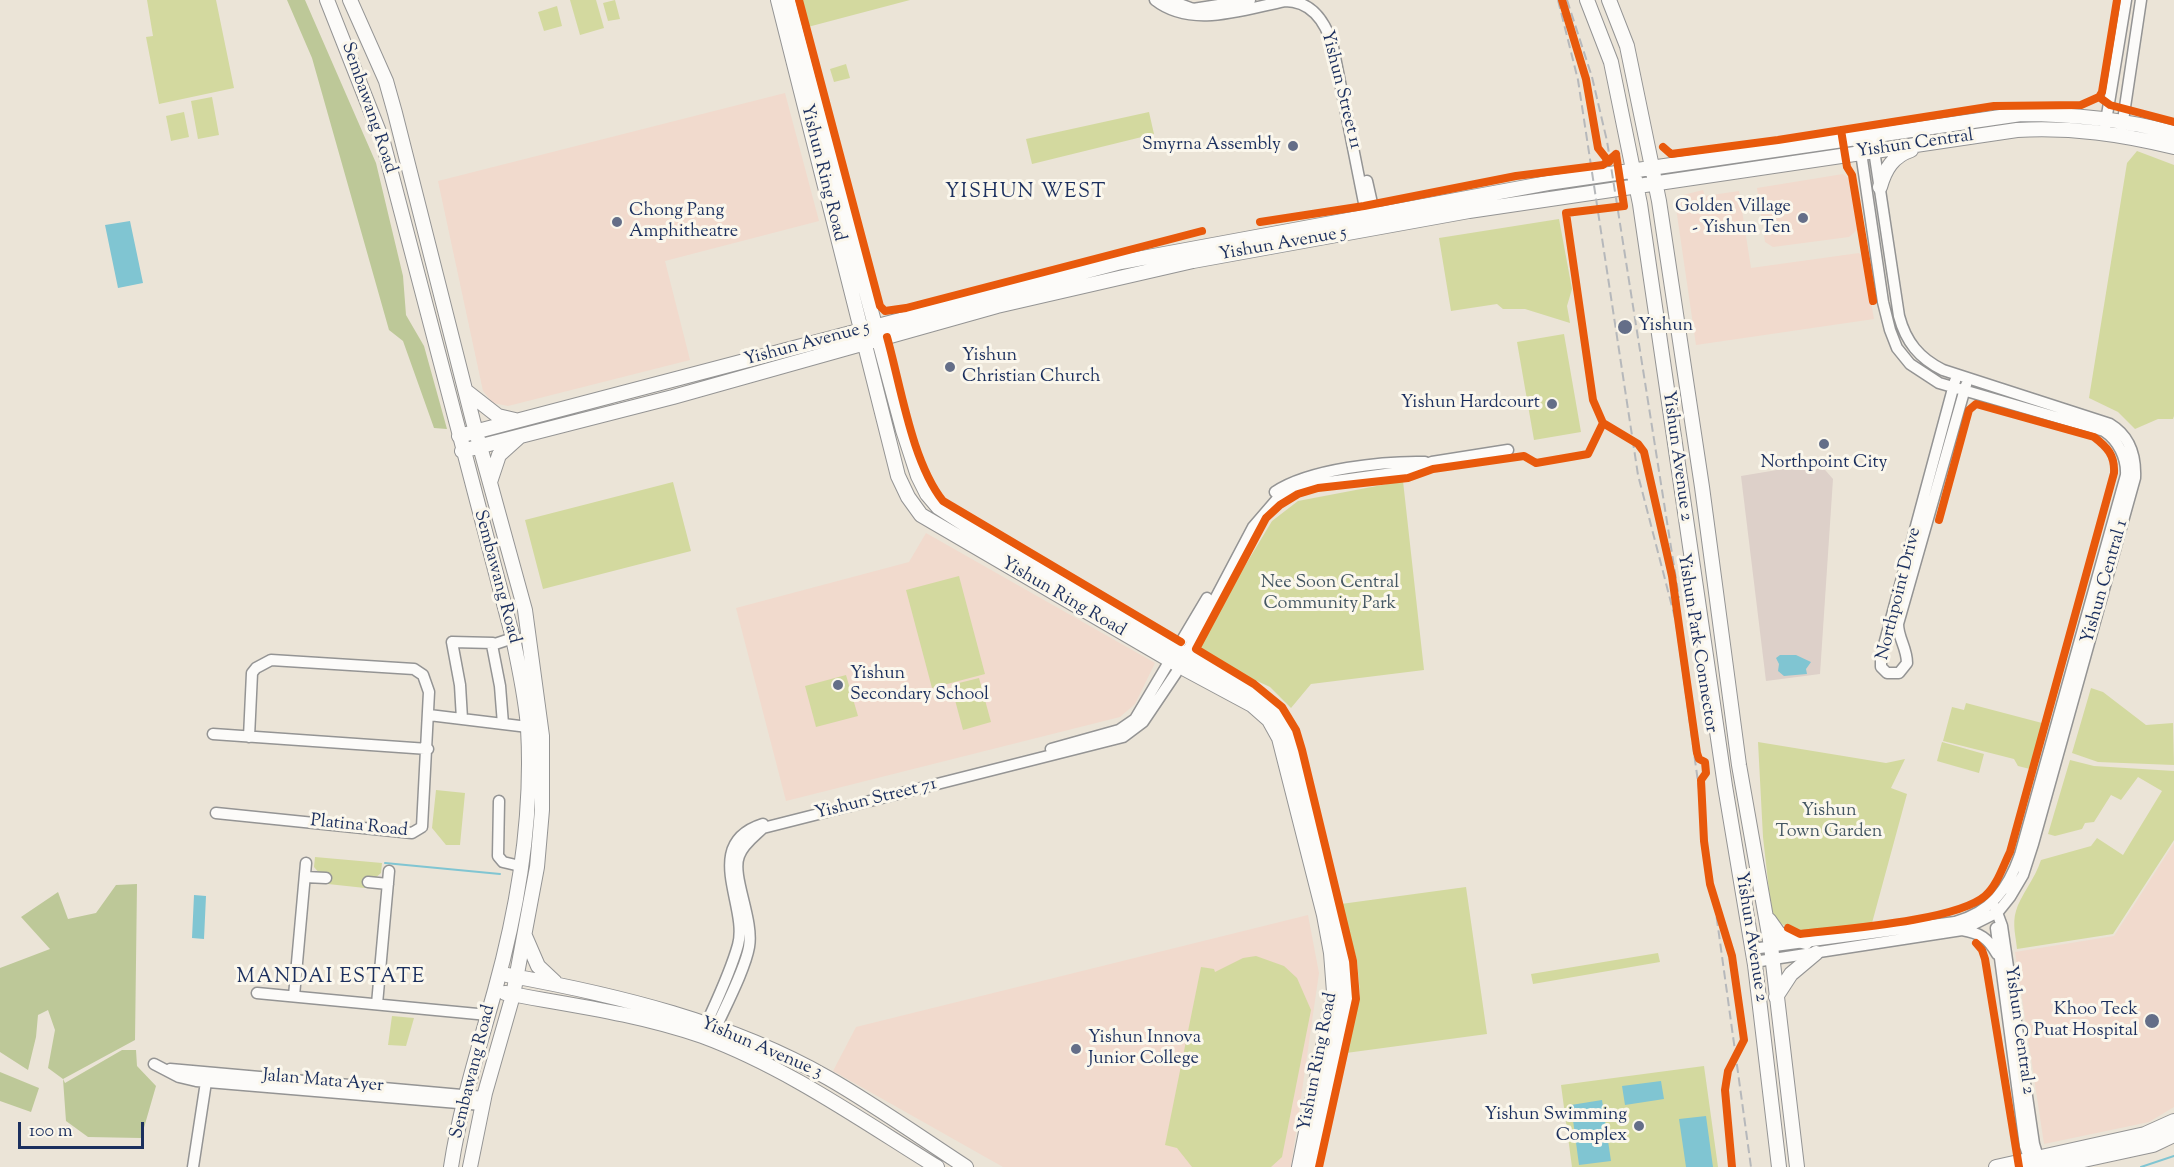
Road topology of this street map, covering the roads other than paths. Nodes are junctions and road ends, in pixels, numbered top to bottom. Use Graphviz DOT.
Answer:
graph roads {
  1 [pos="327,0"];
  2 [pos="350,0"];
  3 [pos="778,0"];
  4 [pos="788,0"];
  5 [pos="1155,0"];
  6 [pos="1169,0"];
  7 [pos="1250,0"];
  8 [pos="1308,0"];
  9 [pos="1587,0"];
  10 [pos="2126,0"];
  11 [pos="2141,0"];
  12 [pos="1610,4"];
  13 [pos="1605,41"];
  14 [pos="2108,118"];
  15 [pos="2122,127"];
  16 [pos="2104,132"];
  17 [pos="2174,133"];
  18 [pos="1938,140"];
  19 [pos="1867,145"];
  20 [pos="2174,147"];
  21 [pos="1652,167"];
  22 [pos="1634,170"];
  23 [pos="1656,183"];
  24 [pos="1636,186"];
  25 [pos="1880,187"];
  26 [pos="1372,222"];
  27 [pos="870,335"];
  28 [pos="1962,377"];
  29 [pos="1959,389"];
  30 [pos="465,391"];
  31 [pos="521,427"];
  32 [pos="476,431"];
  33 [pos="459,436"];
  34 [pos="480,446"];
  35 [pos="462,450"];
  36 [pos="1508,450"];
  37 [pos="490,482"];
  38 [pos="2116,526"];
  39 [pos="513,638"];
  40 [pos="493,643"];
  41 [pos="1178,658"];
  42 [pos="429,715"];
  43 [pos="462,719"];
  44 [pos="503,724"];
  45 [pos="528,726"];
  46 [pos="213,734"];
  47 [pos="249,736"];
  48 [pos="428,749"];
  49 [pos="499,801"];
  50 [pos="216,813"];
  51 [pos="306,863"];
  52 [pos="520,866"];
  53 [pos="389,871"];
  54 [pos="305,877"];
  55 [pos="326,878"];
  56 [pos="368,882"];
  57 [pos="388,884"];
  58 [pos="1765,910"];
  59 [pos="1992,910"];
  60 [pos="751,927"];
  61 [pos="738,929"];
  62 [pos="1962,930"];
  63 [pos="525,936"];
  64 [pos="1806,942"];
  65 [pos="1771,953"];
  66 [pos="1816,953"];
  67 [pos="1753,956"];
  68 [pos="1998,957"];
  69 [pos="499,974"];
  70 [pos="516,977"];
  71 [pos="556,983"];
  72 [pos="495,992"];
  73 [pos="257,993"];
  74 [pos="513,995"];
  75 [pos="294,996"];
  76 [pos="1776,997"];
  77 [pos="535,998"];
  78 [pos="377,1004"];
  79 [pos="509,1012"];
  80 [pos="488,1015"];
  81 [pos="709,1032"];
  82 [pos="206,1082"];
  83 [pos="440,1096"];
  84 [pos="465,1098"];
  85 [pos="483,1101"];
  86 [pos="2174,1121"];
  87 [pos="2174,1135"];
  88 [pos="2036,1163"];
  89 [pos="1799,1165"];
  90 [pos="193,1167"];
  91 [pos="452,1167"];
  92 [pos="470,1167"];
  93 [pos="937,1167"];
  94 [pos="966,1167"];
  95 [pos="1299,1167"];
  96 [pos="1311,1167"];
  97 [pos="1779,1167"];
  98 [pos="1996,1167"];
  99 [pos="2051,1167"];
  1 -- 33 [label="main road, Sembawang Road"];
  2 -- 30 [label="main road, Sembawang Road"];
  3 -- 27 [label="main road, Yishun Ring Road"];
  4 -- 27 [label="main road, Yishun Ring Road"];
  5 -- 26 [label="street, Yishun Street 11"];
  6 -- 7 [label="street"];
  8 -- 26 [label="street, Yishun Street 11"];
  9 -- 13 [label="main road, Yishun Avenue 2"];
  10 -- 14 [label="street"];
  11 -- 15 [label="street"];
  12 -- 13 [label="main road"];
  12 -- 21 [label="main road, Yishun Avenue 2"];
  13 -- 22 [label="main road, Yishun Avenue 2"];
  14 -- 15 [label="main road, Yishun Central"];
  14 -- 16 [label="street"];
  14 -- 19 [label="main road, Yishun Central"];
  15 -- 16 [label="main road, Yishun Central"];
  15 -- 17 [label="main road, Yishun Central"];
  15 -- 20 [label="main road, Yishun Central"];
  16 -- 18 [label="main road, Yishun Central"];
  18 -- 19 [label="main road, Yishun Central"];
  18 -- 25 [label="main road"];
  19 -- 21 [label="main road, Yishun Central"];
  19 -- 23 [label="main road, Yishun Central"];
  19 -- 25 [label="street, Yishun Central 1"];
  19 -- 29 [label="street, Yishun Central 1"];
  21 -- 22 [label="main road, Yishun Avenue 5"];
  21 -- 23 [label="main road, Yishun Avenue 2"];
  22 -- 24 [label="main road, Yishun Avenue 2"];
  22 -- 26 [label="main road, Yishun Avenue 5"];
  23 -- 24 [label="main road, Yishun Avenue 5"];
  23 -- 58 [label="main road, Yishun Avenue 2"];
  24 -- 26 [label="main road, Yishun Avenue 5"];
  24 -- 67 [label="main road, Yishun Avenue 2"];
  25 -- 28 [label="street, Yishun Central 1"];
  26 -- 27 [label="main road, Yishun Avenue 5"];
  27 -- 31 [label="main road, Yishun Avenue 5"];
  27 -- 41 [label="main road, Yishun Ring Road"];
  27 -- 41 [label="main road, Yishun Ring Road"];
  28 -- 29 [label="street, Northpoint Drive"];
  28 -- 38 [label="street, Yishun Central 1"];
  29 -- 29 [label="street, Northpoint Drive"];
  29 -- 38 [label="street, Yishun Central 1"];
  30 -- 31 [label="main road"];
  30 -- 32 [label="main road, Sembawang Road"];
  31 -- 32 [label="main road, Yishun Avenue 5"];
  31 -- 34 [label="main road, Yishun Avenue 5"];
  31 -- 37 [label="main road"];
  32 -- 33 [label="main road, Yishun Avenue 5"];
  32 -- 34 [label="main road, Sembawang Road"];
  33 -- 35 [label="main road, Sembawang Road"];
  34 -- 35 [label="main road, Yishun Avenue 5"];
  34 -- 37 [label="main road, Sembawang Road"];
  35 -- 39 [label="main road, Sembawang Road"];
  36 -- 41 [label="street"];
  37 -- 63 [label="main road, Sembawang Road"];
  38 -- 59 [label="street, Yishun Central 1"];
  39 -- 40 [label="street"];
  39 -- 45 [label="main road, Sembawang Road"];
  40 -- 43 [label="street"];
  40 -- 44 [label="street"];
  41 -- 60 [label="street, Yishun Street 71"];
  41 -- 61 [label="street, Yishun Street 71"];
  41 -- 95 [label="main road, Yishun Ring Road"];
  41 -- 96 [label="main road, Yishun Ring Road"];
  42 -- 43 [label="street"];
  42 -- 47 [label="street"];
  42 -- 48 [label="street"];
  43 -- 44 [label="street"];
  44 -- 45 [label="street"];
  45 -- 52 [label="main road, Sembawang Road"];
  46 -- 47 [label="street"];
  47 -- 48 [label="street"];
  48 -- 50 [label="street, Platina Road"];
  49 -- 52 [label="street"];
  51 -- 54 [label="street"];
  52 -- 69 [label="main road, Sembawang Road"];
  53 -- 57 [label="street"];
  54 -- 55 [label="street"];
  54 -- 75 [label="street"];
  56 -- 57 [label="street"];
  57 -- 78 [label="street"];
  58 -- 64 [label="main road"];
  58 -- 65 [label="main road, Yishun Avenue 2"];
  59 -- 62 [label="street"];
  59 -- 64 [label="street"];
  59 -- 68 [label="street, Yishun Central 2"];
  59 -- 88 [label="street, Yishun Central 2"];
  60 -- 61 [label="street"];
  60 -- 81 [label="street, Yishun Street 71"];
  61 -- 81 [label="street, Yishun Street 71"];
  62 -- 66 [label="street"];
  62 -- 68 [label="street, Yishun Central 2"];
  63 -- 70 [label="main road, Sembawang Road"];
  63 -- 71 [label="main road"];
  64 -- 65 [label="street"];
  65 -- 66 [label="street"];
  65 -- 67 [label="street"];
  65 -- 76 [label="main road, Yishun Avenue 2"];
  66 -- 76 [label="main road"];
  67 -- 97 [label="main road, Yishun Avenue 2"];
  68 -- 88 [label="street, Yishun Central 2"];
  69 -- 70 [label="main road, Yishun Avenue 3"];
  69 -- 72 [label="main road, Sembawang Road"];
  70 -- 71 [label="main road, Yishun Avenue 3"];
  70 -- 74 [label="main road, Sembawang Road"];
  71 -- 81 [label="main road, Yishun Avenue 3"];
  72 -- 74 [label="main road, Yishun Avenue 3"];
  72 -- 80 [label="main road, Sembawang Road"];
  73 -- 75 [label="street"];
  74 -- 77 [label="main road, Yishun Avenue 3"];
  74 -- 79 [label="main road, Sembawang Road"];
  75 -- 78 [label="street"];
  76 -- 89 [label="main road, Yishun Avenue 2"];
  77 -- 79 [label="main road"];
  77 -- 81 [label="main road, Yishun Avenue 3"];
  78 -- 80 [label="street"];
  79 -- 85 [label="main road, Sembawang Road"];
  80 -- 84 [label="main road, Sembawang Road"];
  81 -- 93 [label="main road, Yishun Avenue 3"];
  81 -- 94 [label="main road, Yishun Avenue 3"];
  82 -- 83 [label="street, Jalan Mata Ayer"];
  82 -- 83 [label="street, Jalan Mata Ayer"];
  82 -- 90 [label="street"];
  83 -- 84 [label="street, Jalan Mata Ayer"];
  84 -- 85 [label="street, Jalan Mata Ayer"];
  84 -- 91 [label="main road, Sembawang Road"];
  85 -- 92 [label="main road, Sembawang Road"];
  86 -- 88 [label="main road"];
  87 -- 99 [label="main road"];
  88 -- 98 [label="main road"];
}
